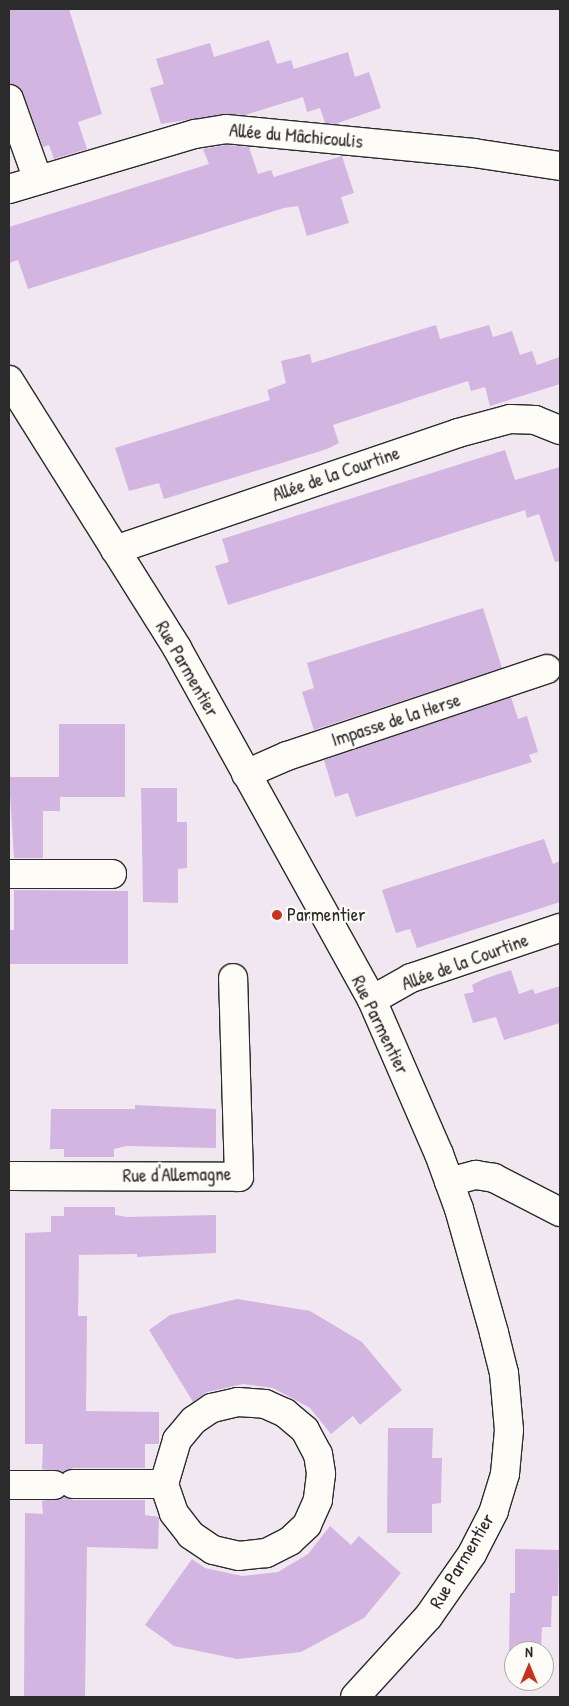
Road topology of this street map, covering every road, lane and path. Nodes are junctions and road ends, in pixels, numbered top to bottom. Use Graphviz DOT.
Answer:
graph roads {
  1 [pos="9,99"];
  2 [pos="560,166"];
  3 [pos="38,180"];
  4 [pos="9,189"];
  5 [pos="9,380"];
  6 [pos="560,430"];
  7 [pos="115,550"];
  8 [pos="547,669"];
  9 [pos="246,774"];
  10 [pos="9,874"];
  11 [pos="112,874"];
  12 [pos="560,928"];
  13 [pos="233,978"];
  14 [pos="372,1000"];
  15 [pos="9,1176"];
  16 [pos="449,1182"];
  17 [pos="560,1212"];
  18 [pos="164,1484"];
  19 [pos="9,1485"];
  20 [pos="354,1697"];
  1 -- 3 [label="street"];
  2 -- 3 [label="street, Allée du Mâchicoulis"];
  3 -- 4 [label="street, Allée du Mâchicoulis"];
  5 -- 7 [label="street, Rue Parmentier"];
  6 -- 7 [label="street, Allée de la Courtine"];
  7 -- 9 [label="street, Rue Parmentier"];
  8 -- 9 [label="street, Impasse de la Herse"];
  9 -- 14 [label="street, Rue Parmentier"];
  10 -- 11 [label="street"];
  12 -- 14 [label="street, Allée de la Courtine"];
  13 -- 15 [label="street, Rue d'Allemagne"];
  14 -- 16 [label="street, Rue Parmentier"];
  16 -- 17 [label="street"];
  16 -- 20 [label="street, Rue Parmentier"];
  18 -- 18 [label="street"];
  18 -- 19 [label="street"];
}
